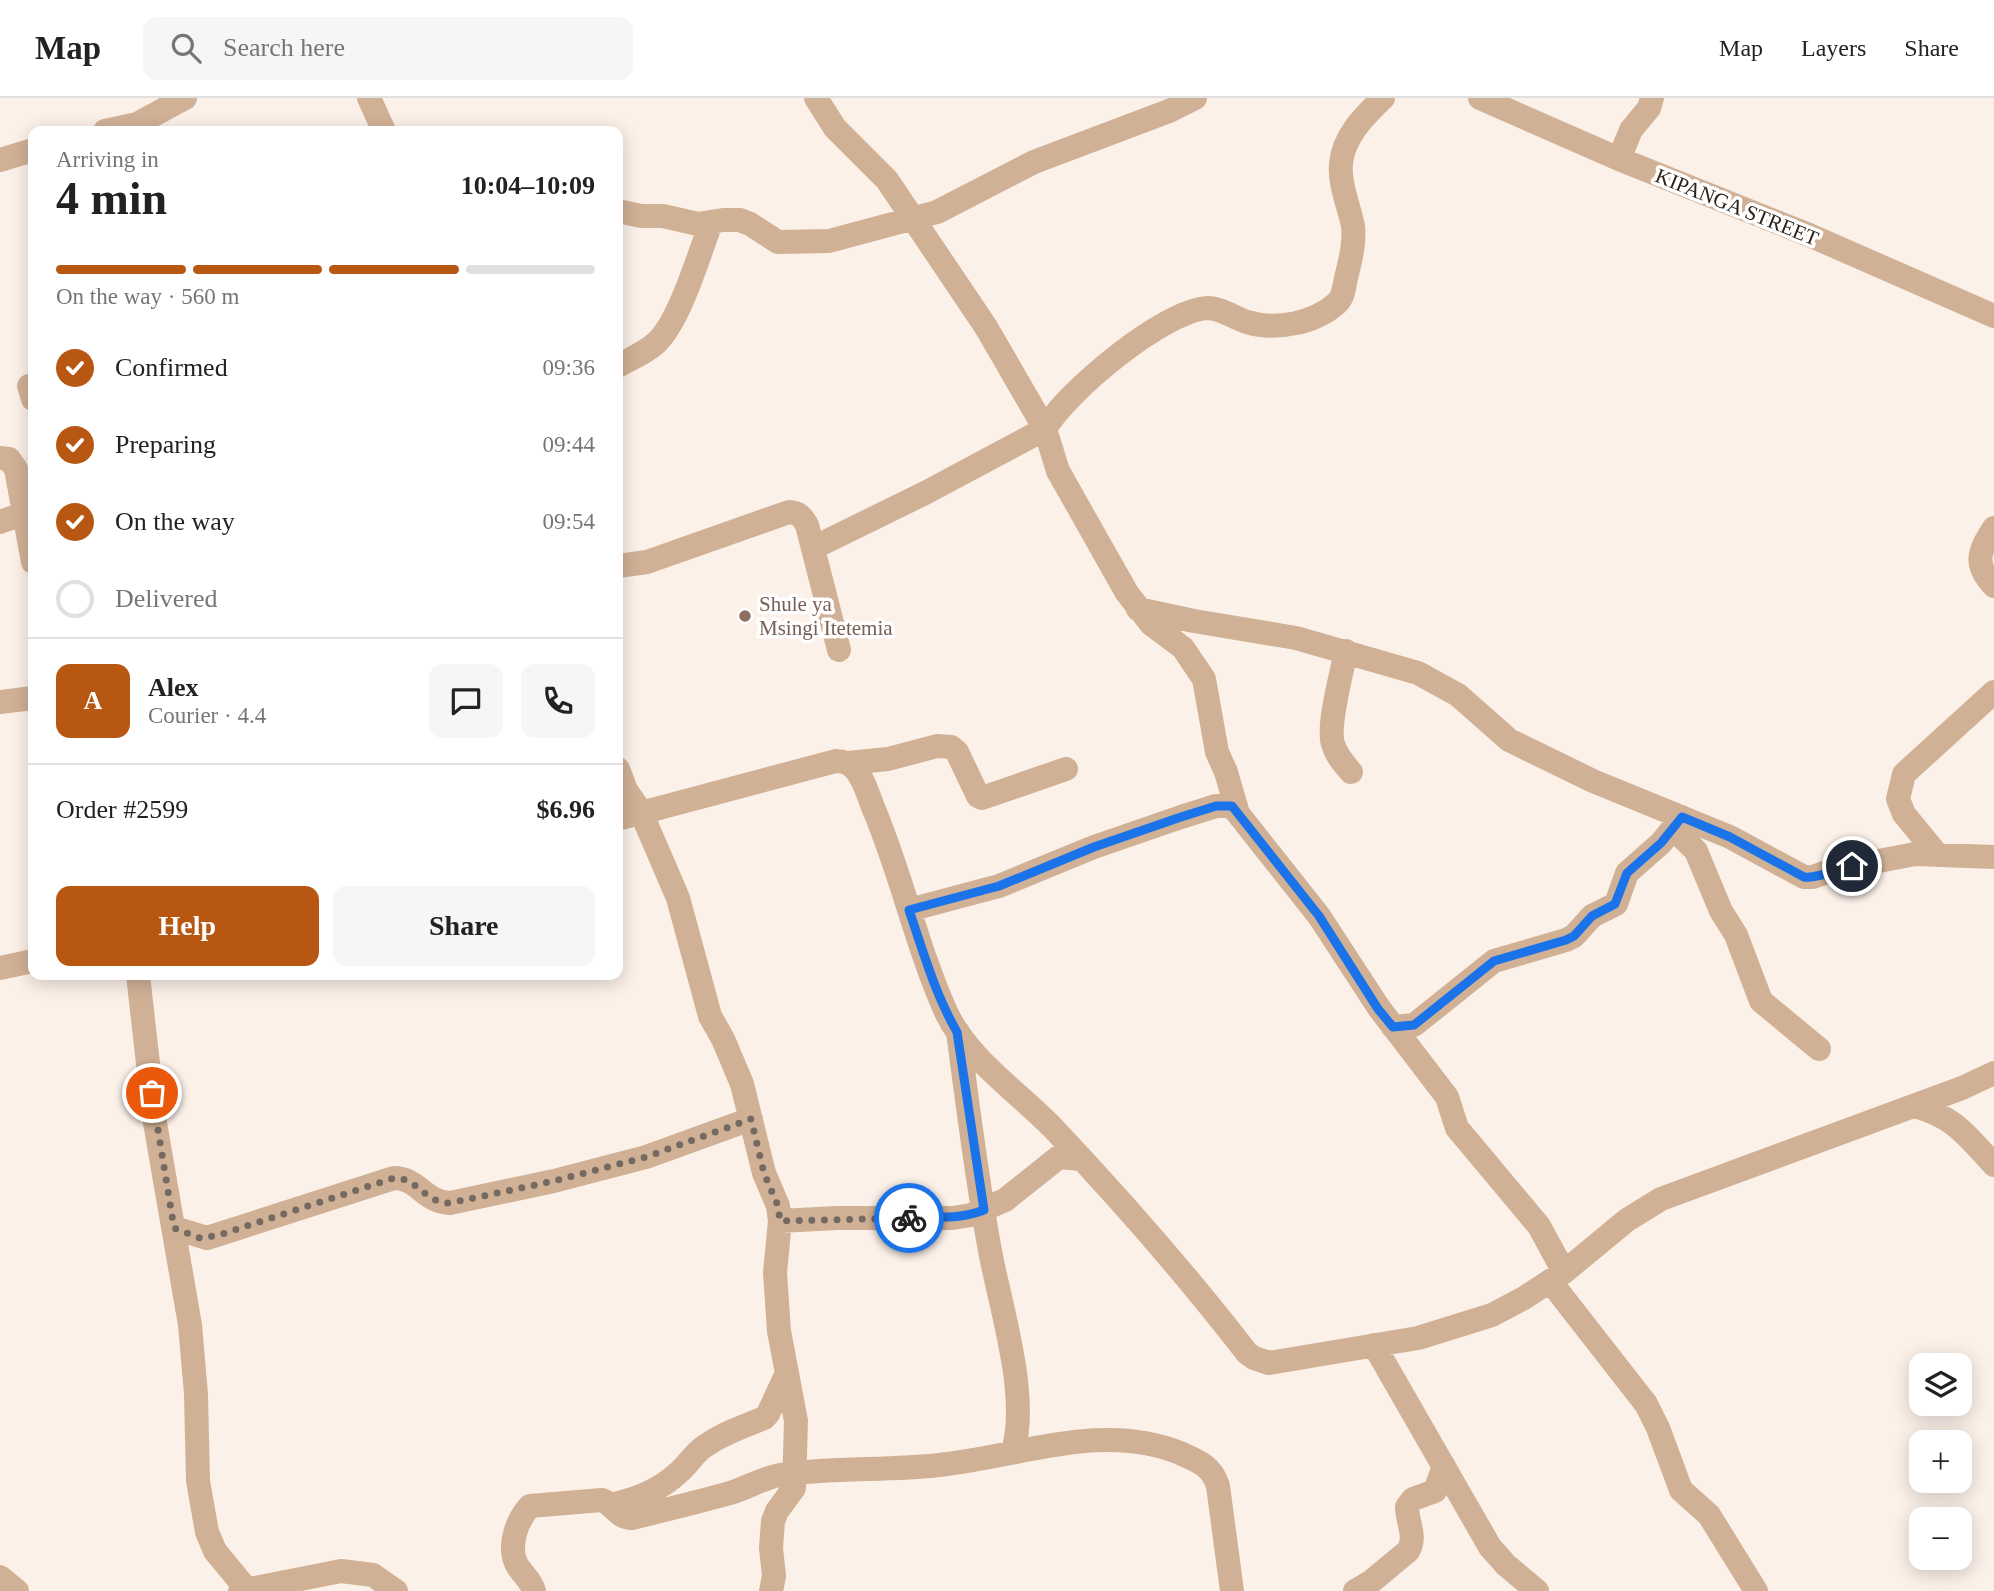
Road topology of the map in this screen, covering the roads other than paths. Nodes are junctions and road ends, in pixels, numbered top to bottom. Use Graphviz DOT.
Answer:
graph roads {
  1 [pos="185,98"];
  2 [pos="369,98"];
  3 [pos="816,98"];
  4 [pos="1195,98"];
  5 [pos="1383,98"];
  6 [pos="1480,98"];
  7 [pos="1652,98"];
  8 [pos="159,120"];
  9 [pos="128,126"];
  10 [pos="382,126"];
  11 [pos="28,152"];
  12 [pos="1619,159"];
  13 [pos="0,160"];
  14 [pos="623,212"];
  15 [pos="915,220"];
  16 [pos="711,223"];
  17 [pos="1994,316"];
  18 [pos="623,363"];
  19 [pos="1045,429"];
  20 [pos="0,458"];
  21 [pos="25,513"];
  22 [pos="0,522"];
  23 [pos="1994,528"];
  24 [pos="28,531"];
  25 [pos="813,548"];
  26 [pos="623,565"];
  27 [pos="1994,586"];
  28 [pos="1138,608"];
  29 [pos="839,650"];
  30 [pos="1346,651"];
  31 [pos="1994,692"];
  32 [pos="28,699"];
  33 [pos="0,702"];
  34 [pos="848,763"];
  35 [pos="1066,769"];
  36 [pos="1351,772"];
  37 [pos="623,782"];
  38 [pos="1237,810"];
  39 [pos="629,815"];
  40 [pos="1678,822"];
  41 [pos="1936,853"];
  42 [pos="1990,854"];
  43 [pos="909,910"];
  44 [pos="28,962"];
  45 [pos="0,968"];
  46 [pos="139,980"];
  47 [pos="1393,1027"];
  48 [pos="957,1032"];
  49 [pos="1819,1049"];
  50 [pos="1994,1073"];
  51 [pos="1915,1106"];
  52 [pos="751,1119"];
  53 [pos="1081,1159"];
  54 [pos="1994,1166"];
  55 [pos="984,1210"];
  56 [pos="780,1221"];
  57 [pos="174,1228"];
  58 [pos="1557,1277"];
  59 [pos="1374,1345"];
  60 [pos="786,1375"];
  61 [pos="1013,1451"];
  62 [pos="1444,1466"];
  63 [pos="795,1474"];
  64 [pos="610,1506"];
  65 [pos="0,1577"];
  66 [pos="17,1591"];
  67 [pos="245,1591"];
  68 [pos="396,1591"];
  69 [pos="534,1591"];
  70 [pos="771,1591"];
  71 [pos="1232,1591"];
  72 [pos="1355,1591"];
  73 [pos="1537,1591"];
  74 [pos="1756,1591"];
  1 -- 8 [label="street"];
  2 -- 10 [label="street"];
  3 -- 15 [label="street"];
  4 -- 15 [label="street"];
  5 -- 19 [label="street"];
  6 -- 12 [label="street, KIPANGA STREET"];
  7 -- 12 [label="street"];
  8 -- 9 [label="street"];
  11 -- 13 [label="street"];
  12 -- 17 [label="street, KIPANGA STREET"];
  14 -- 16 [label="street"];
  15 -- 16 [label="street"];
  15 -- 19 [label="street"];
  16 -- 18 [label="street"];
  19 -- 25 [label="street"];
  19 -- 28 [label="street"];
  20 -- 21 [label="street"];
  21 -- 22 [label="street"];
  21 -- 24 [label="street"];
  23 -- 27 [label="street"];
  25 -- 26 [label="street"];
  25 -- 29 [label="street"];
  28 -- 30 [label="street"];
  28 -- 38 [label="street"];
  30 -- 36 [label="street"];
  30 -- 40 [label="street"];
  31 -- 41 [label="street"];
  32 -- 33 [label="street"];
  34 -- 35 [label="street"];
  34 -- 39 [label="street"];
  34 -- 43 [label="street"];
  37 -- 39 [label="street"];
  38 -- 43 [label="street"];
  38 -- 47 [label="street"];
  39 -- 52 [label="street"];
  40 -- 41 [label="street"];
  40 -- 47 [label="street"];
  40 -- 49 [label="street"];
  41 -- 42 [label="street"];
  43 -- 48 [label="street"];
  44 -- 45 [label="street"];
  46 -- 57 [label="street"];
  47 -- 58 [label="street"];
  48 -- 53 [label="street"];
  48 -- 55 [label="street"];
  50 -- 51 [label="street"];
  51 -- 54 [label="street"];
  51 -- 58 [label="street"];
  52 -- 56 [label="street"];
  52 -- 57 [label="street"];
  53 -- 55 [label="street"];
  53 -- 59 [label="street"];
  55 -- 56 [label="street"];
  55 -- 61 [label="street"];
  56 -- 60 [label="street"];
  57 -- 67 [label="street"];
  58 -- 59 [label="street"];
  58 -- 74 [label="street"];
  59 -- 62 [label="street"];
  60 -- 63 [label="street"];
  60 -- 64 [label="street"];
  61 -- 63 [label="street"];
  61 -- 71 [label="street"];
  62 -- 72 [label="street"];
  62 -- 73 [label="street"];
  63 -- 64 [label="street"];
  63 -- 70 [label="street"];
  64 -- 69 [label="street"];
  65 -- 66 [label="street"];
  67 -- 68 [label="street"];
}
